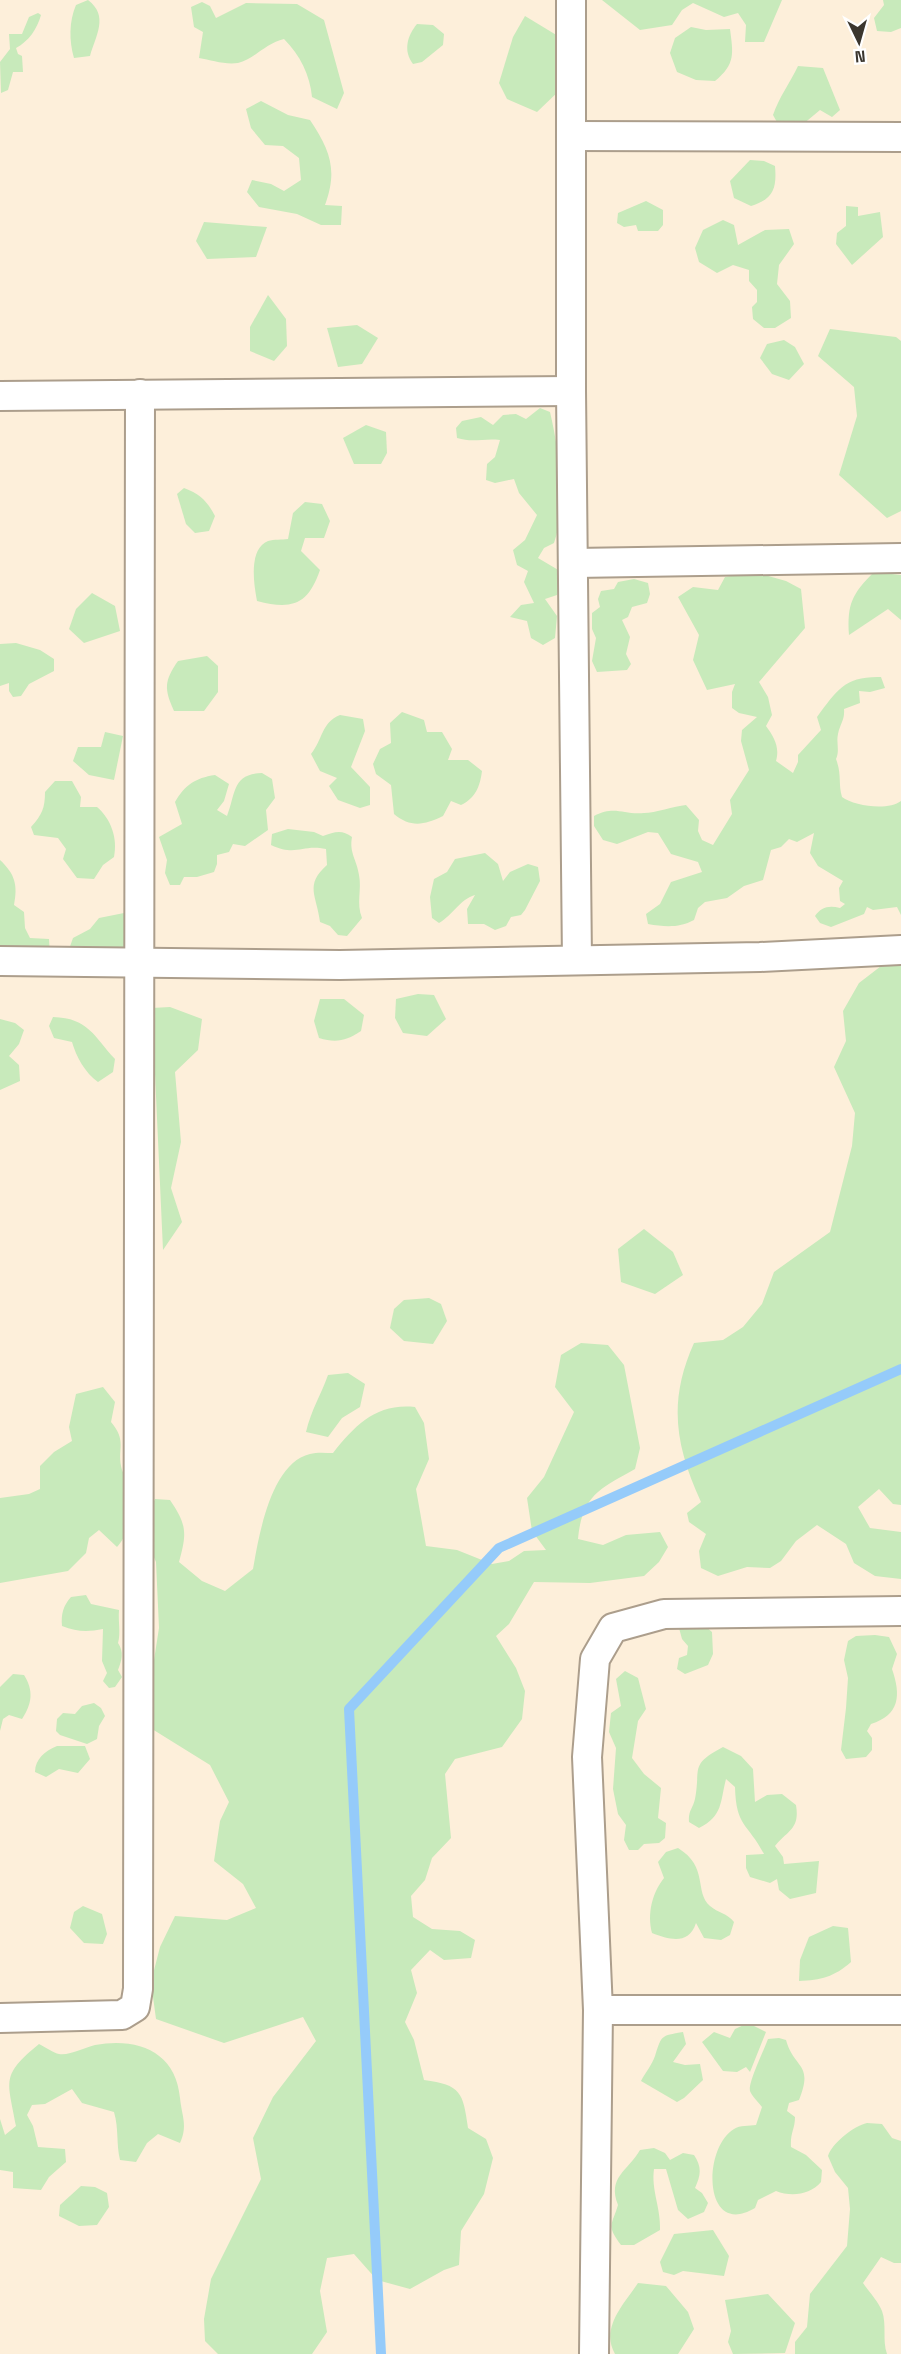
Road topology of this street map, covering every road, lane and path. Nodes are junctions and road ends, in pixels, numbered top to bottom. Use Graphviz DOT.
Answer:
graph roads {
  1 [pos="571,0"];
  2 [pos="572,136"];
  3 [pos="901,137"];
  4 [pos="571,391"];
  5 [pos="140,394"];
  6 [pos="0,396"];
  7 [pos="901,558"];
  8 [pos="574,563"];
  9 [pos="901,950"];
  10 [pos="577,960"];
  11 [pos="0,961"];
  12 [pos="138,962"];
  13 [pos="901,1611"];
  14 [pos="598,2010"];
  15 [pos="901,2010"];
  16 [pos="0,2018"];
  17 [pos="594,2354"];
  1 -- 2 [label="street"];
  2 -- 3 [label="street"];
  2 -- 4 [label="street"];
  4 -- 5 [label="street"];
  4 -- 8 [label="street"];
  5 -- 6 [label="street"];
  5 -- 12 [label="street"];
  7 -- 8 [label="street"];
  8 -- 10 [label="street"];
  9 -- 10 [label="street"];
  10 -- 12 [label="street"];
  11 -- 12 [label="street"];
  12 -- 16 [label="street"];
  13 -- 14 [label="street"];
  14 -- 15 [label="street"];
  14 -- 17 [label="street"];
}
